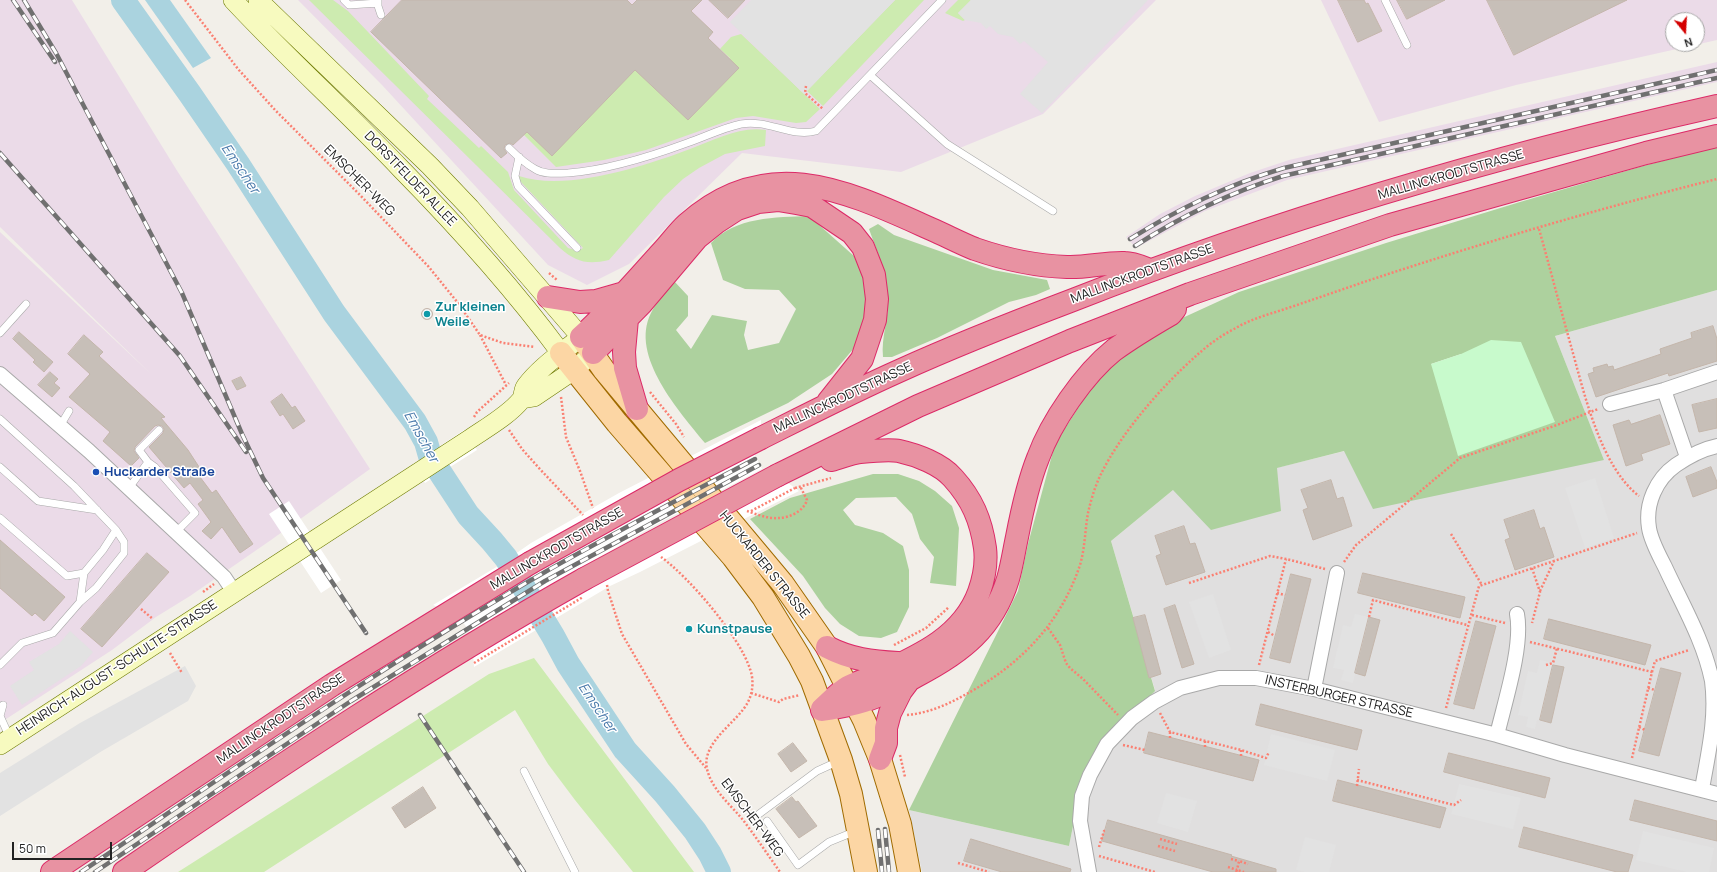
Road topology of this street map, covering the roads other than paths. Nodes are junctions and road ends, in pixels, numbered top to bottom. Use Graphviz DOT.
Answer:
graph roads {
  1 [pos="233,0"];
  2 [pos="258,0"];
  3 [pos="344,0"];
  4 [pos="942,0"];
  5 [pos="1385,0"];
  6 [pos="378,2"];
  7 [pos="381,14"];
  8 [pos="1407,45"];
  9 [pos="870,75"];
  10 [pos="1717,106"];
  11 [pos="1717,136"];
  12 [pos="509,148"];
  13 [pos="519,157"];
  14 [pos="1053,211"];
  15 [pos="577,248"];
  16 [pos="1150,270"];
  17 [pos="625,292"];
  18 [pos="1190,294"];
  19 [pos="548,297"];
  20 [pos="26,304"];
  21 [pos="627,319"];
  22 [pos="0,333"];
  23 [pos="587,345"];
  24 [pos="568,362"];
  25 [pos="1717,372"];
  26 [pos="0,374"];
  27 [pos="1664,390"];
  28 [pos="1610,404"];
  29 [pos="825,406"];
  30 [pos="637,409"];
  31 [pos="69,411"];
  32 [pos="0,419"];
  33 [pos="60,426"];
  34 [pos="159,430"];
  35 [pos="1717,446"];
  36 [pos="1687,457"];
  37 [pos="148,462"];
  38 [pos="0,467"];
  39 [pos="778,475"];
  40 [pos="129,488"];
  41 [pos="97,510"];
  42 [pos="0,518"];
  43 [pos="116,530"];
  44 [pos="176,532"];
  45 [pos="1337,572"];
  46 [pos="84,573"];
  47 [pos="234,592"];
  48 [pos="80,602"];
  49 [pos="1518,620"];
  50 [pos="827,647"];
  51 [pos="899,663"];
  52 [pos="0,665"];
  53 [pos="1314,689"];
  54 [pos="851,696"];
  55 [pos="3,705"];
  56 [pos="822,710"];
  57 [pos="1497,735"];
  58 [pos="5,741"];
  59 [pos="880,759"];
  60 [pos="841,760"];
  61 [pos="524,772"];
  62 [pos="1702,789"];
  63 [pos="1717,794"];
  64 [pos="759,814"];
  65 [pos="767,821"];
  66 [pos="859,830"];
  67 [pos="59,868"];
  68 [pos="124,872"];
  69 [pos="575,872"];
  70 [pos="866,872"];
  71 [pos="908,872"];
  72 [pos="1089,872"];
  1 -- 24 [label="main road, DORSTFELDER ALLEE"];
  2 -- 19 [label="main road, DORSTFELDER ALLEE"];
  3 -- 6 [label="lane"];
  4 -- 9 [label="lane"];
  5 -- 8 [label="lane"];
  6 -- 7 [label="lane"];
  9 -- 13 [label="lane"];
  9 -- 14 [label="lane"];
  10 -- 16 [label="highway, MALLINCKRODTSTRASSE"];
  11 -- 18 [label="highway"];
  12 -- 13 [label="lane"];
  13 -- 15 [label="lane"];
  16 -- 17 [label="highway"];
  16 -- 29 [label="highway, MALLINCKRODTSTRASSE"];
  17 -- 19 [label="highway"];
  17 -- 23 [label="highway"];
  18 -- 39 [label="highway"];
  18 -- 51 [label="highway"];
  19 -- 23 [label="main road, DORSTFELDER ALLEE"];
  20 -- 22 [label="lane"];
  21 -- 23 [label="highway"];
  21 -- 29 [label="highway"];
  21 -- 30 [label="highway"];
  23 -- 24 [label="main road"];
  23 -- 30 [label="main road, HUCKARDER STRASSE"];
  24 -- 47 [label="main road"];
  24 -- 56 [label="main road, HUCKARDER STRASSE"];
  25 -- 27 [label="street"];
  26 -- 33 [label="street"];
  27 -- 28 [label="street"];
  27 -- 36 [label="street"];
  29 -- 67 [label="highway, MALLINCKRODTSTRASSE, bridge"];
  30 -- 50 [label="main road, HUCKARDER STRASSE"];
  31 -- 33 [label="lane"];
  32 -- 41 [label="lane"];
  33 -- 40 [label="street"];
  34 -- 37 [label="lane"];
  35 -- 36 [label="street"];
  36 -- 62 [label="street"];
  37 -- 40 [label="lane"];
  37 -- 44 [label="lane"];
  38 -- 41 [label="lane"];
  39 -- 51 [label="highway"];
  39 -- 68 [label="highway, bridge"];
  40 -- 44 [label="street"];
  41 -- 43 [label="lane"];
  42 -- 46 [label="lane"];
  43 -- 46 [label="lane"];
  43 -- 48 [label="lane"];
  44 -- 47 [label="street"];
  45 -- 53 [label="street"];
  46 -- 48 [label="lane"];
  47 -- 58 [label="main road, HEINRICH-AUGUST-SCHULTE-STRASSE"];
  48 -- 52 [label="lane"];
  49 -- 57 [label="street"];
  50 -- 51 [label="highway"];
  50 -- 54 [label="main road, HUCKARDER STRASSE"];
  51 -- 54 [label="highway"];
  51 -- 59 [label="highway"];
  53 -- 57 [label="street, INSTERBURGER STRASSE"];
  53 -- 72 [label="street, INSTERBURGER STRASSE"];
  54 -- 56 [label="highway"];
  54 -- 59 [label="main road, HUCKARDER STRASSE"];
  55 -- 58 [label="lane"];
  56 -- 60 [label="main road, HUCKARDER STRASSE"];
  57 -- 62 [label="street, INSTERBURGER STRASSE"];
  59 -- 71 [label="main road, HUCKARDER STRASSE"];
  60 -- 64 [label="lane"];
  60 -- 66 [label="main road, HUCKARDER STRASSE"];
  61 -- 69 [label="lane"];
  62 -- 63 [label="street, INSTERBURGER STRASSE"];
  65 -- 66 [label="lane"];
  66 -- 70 [label="main road, HUCKARDER STRASSE"];
}
